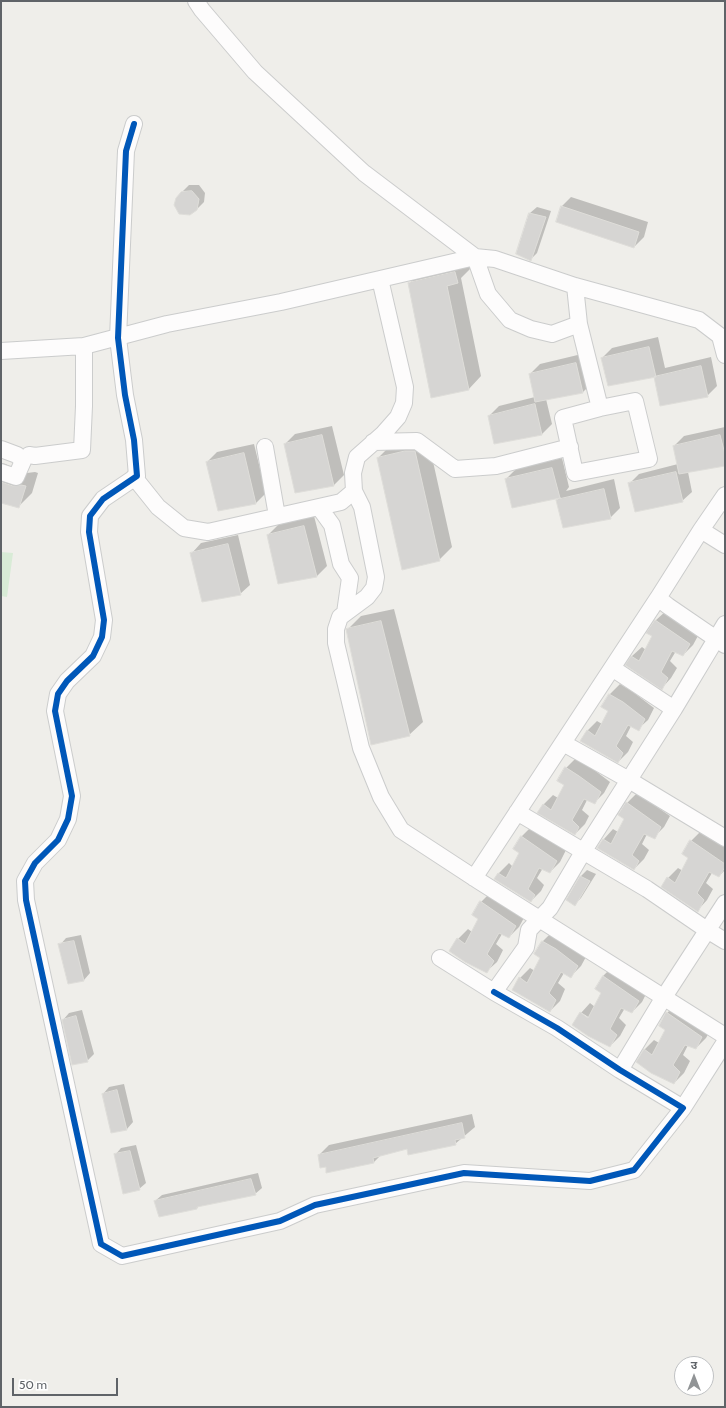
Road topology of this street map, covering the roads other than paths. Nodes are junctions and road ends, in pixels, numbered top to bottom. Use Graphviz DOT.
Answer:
graph roads {
  1 [pos="196,1"];
  2 [pos="134,124"];
  3 [pos="474,257"];
  4 [pos="380,279"];
  5 [pos="574,286"];
  6 [pos="579,324"];
  7 [pos="118,338"];
  8 [pos="84,346"];
  9 [pos="1,351"];
  10 [pos="725,355"];
  11 [pos="600,408"];
  12 [pos="373,442"];
  13 [pos="265,447"];
  14 [pos="570,447"];
  15 [pos="1,449"];
  16 [pos="29,455"];
  17 [pos="1,472"];
  18 [pos="134,477"];
  19 [pos="354,491"];
  20 [pos="725,495"];
  21 [pos="319,507"];
  22 [pos="277,516"];
  23 [pos="701,530"];
  24 [pos="725,545"];
  25 [pos="658,598"];
  26 [pos="345,613"];
  27 [pos="725,624"];
  28 [pos="720,642"];
  29 [pos="612,668"];
  30 [pos="674,708"];
  31 [pos="563,743"];
  32 [pos="629,780"];
  33 [pos="517,812"];
  34 [pos="725,838"];
  35 [pos="583,852"];
  36 [pos="474,878"];
  37 [pos="725,903"];
  38 [pos="540,919"];
  39 [pos="706,930"];
  40 [pos="725,941"];
  41 [pos="440,958"];
  42 [pos="494,992"];
  43 [pos="664,997"];
  44 [pos="725,1036"];
  45 [pos="725,1042"];
  46 [pos="620,1070"];
  47 [pos="683,1108"];
  1 -- 3 [label="street"];
  2 -- 7 [label="street"];
  3 -- 4 [label="street"];
  3 -- 5 [label="street"];
  3 -- 6 [label="street"];
  4 -- 7 [label="street"];
  4 -- 12 [label="street"];
  5 -- 6 [label="street"];
  5 -- 10 [label="street"];
  6 -- 11 [label="street"];
  7 -- 8 [label="street"];
  7 -- 18 [label="street"];
  8 -- 9 [label="street"];
  8 -- 16 [label="street"];
  11 -- 14 [label="street"];
  11 -- 14 [label="street"];
  12 -- 14 [label="street"];
  12 -- 19 [label="street"];
  13 -- 22 [label="street"];
  15 -- 17 [label="street"];
  18 -- 22 [label="street"];
  18 -- 47 [label="street"];
  19 -- 21 [label="street"];
  19 -- 26 [label="street"];
  20 -- 23 [label="street"];
  21 -- 22 [label="street"];
  21 -- 26 [label="street"];
  23 -- 24 [label="street"];
  23 -- 25 [label="street"];
  25 -- 28 [label="street"];
  25 -- 29 [label="street"];
  26 -- 36 [label="street"];
  27 -- 28 [label="street"];
  28 -- 30 [label="street"];
  29 -- 30 [label="street"];
  29 -- 31 [label="street"];
  30 -- 32 [label="street"];
  31 -- 32 [label="street"];
  31 -- 33 [label="street"];
  32 -- 34 [label="street"];
  32 -- 35 [label="street"];
  33 -- 35 [label="street"];
  33 -- 36 [label="street"];
  35 -- 38 [label="street"];
  35 -- 39 [label="street"];
  36 -- 38 [label="street"];
  37 -- 39 [label="street"];
  38 -- 42 [label="street"];
  38 -- 43 [label="street"];
  39 -- 40 [label="street"];
  39 -- 43 [label="street"];
  41 -- 42 [label="street"];
  42 -- 46 [label="street"];
  43 -- 44 [label="street"];
  43 -- 46 [label="street"];
  45 -- 47 [label="street"];
  46 -- 47 [label="street"];
}
